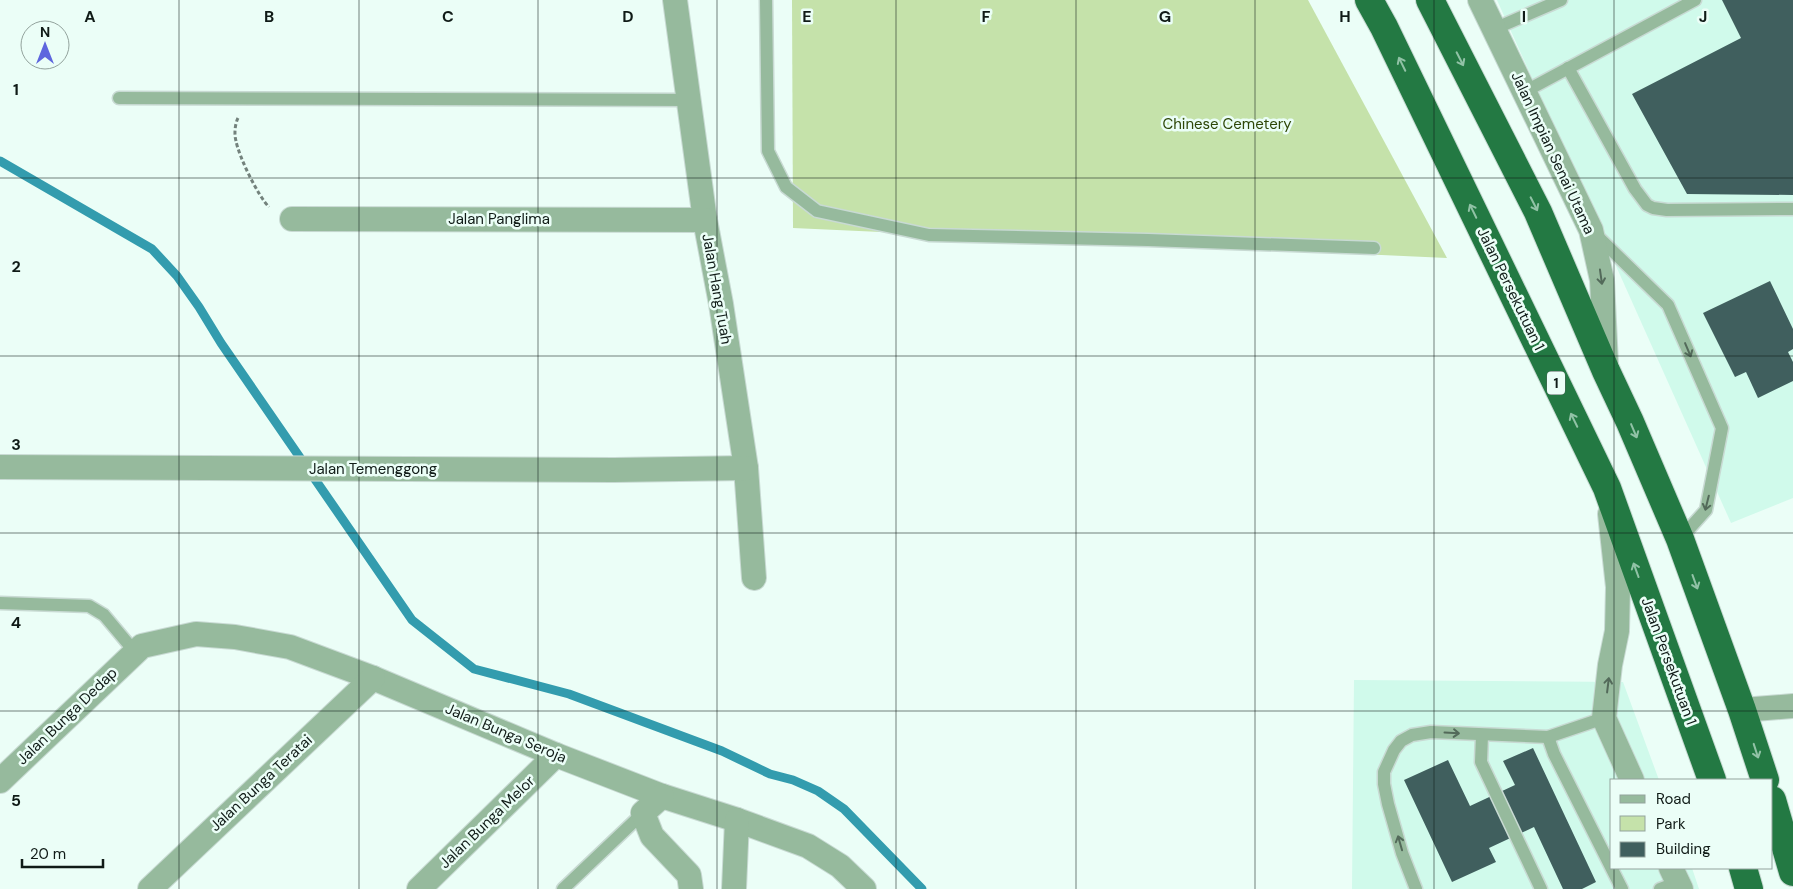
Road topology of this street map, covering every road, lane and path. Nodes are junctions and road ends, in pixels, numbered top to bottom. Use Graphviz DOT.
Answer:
graph roads {
  1 [pos="675,0"];
  2 [pos="766,0"];
  3 [pos="1369,0"];
  4 [pos="1430,0"];
  5 [pos="1480,0"];
  6 [pos="1562,0"];
  7 [pos="1695,0"];
  8 [pos="1494,29"];
  9 [pos="1568,68"];
  10 [pos="1524,92"];
  11 [pos="119,98"];
  12 [pos="246,99"];
  13 [pos="689,100"];
  14 [pos="1793,209"];
  15 [pos="292,219"];
  16 [pos="705,220"];
  17 [pos="1591,230"];
  18 [pos="1374,248"];
  19 [pos="1606,371"];
  20 [pos="0,467"];
  21 [pos="746,468"];
  22 [pos="1607,488"];
  23 [pos="1680,539"];
  24 [pos="754,578"];
  25 [pos="0,603"];
  26 [pos="135,652"];
  27 [pos="373,678"];
  28 [pos="1793,706"];
  29 [pos="1742,710"];
  30 [pos="1604,718"];
  31 [pos="1482,735"];
  32 [pos="1548,737"];
  33 [pos="556,754"];
  34 [pos="1632,779"];
  35 [pos="1712,779"];
  36 [pos="1765,779"];
  37 [pos="0,781"];
  38 [pos="662,796"];
  39 [pos="1773,803"];
  40 [pos="644,813"];
  41 [pos="737,820"];
  42 [pos="1610,865"];
  43 [pos="1612,869"];
  44 [pos="1743,869"];
  45 [pos="1793,872"];
  46 [pos="150,889"];
  47 [pos="419,889"];
  48 [pos="563,889"];
  49 [pos="691,889"];
  50 [pos="734,889"];
  51 [pos="864,889"];
  52 [pos="1416,889"];
  53 [pos="1541,889"];
  54 [pos="1622,889"];
  55 [pos="1748,889"];
  1 -- 13 [label="street, Jalan Hang Tuah"];
  2 -- 18 [label="lane"];
  22 -- 3 [label="highway, Jalan Persekutuan 1 / 1, one-way"];
  4 -- 19 [label="highway, one-way"];
  5 -- 8 [label="street, Jalan Impian Senai Utama"];
  6 -- 8 [label="lane"];
  7 -- 9 [label="lane"];
  8 -- 10 [label="street, Jalan Impian Senai Utama"];
  9 -- 10 [label="lane"];
  9 -- 14 [label="lane"];
  10 -- 17 [label="street, Jalan Impian Senai Utama"];
  11 -- 12 [label="lane"];
  12 -- 13 [label="lane"];
  12 -- 15 [label="path"];
  13 -- 16 [label="street, Jalan Hang Tuah"];
  15 -- 16 [label="street, Jalan Panglima"];
  16 -- 21 [label="street, Jalan Hang Tuah"];
  17 -- 19 [label="street, Jalan Impian Senai Utama, one-way"];
  17 -- 23 [label="lane, one-way"];
  19 -- 23 [label="highway, one-way"];
  20 -- 21 [label="street, Jalan Temenggong"];
  21 -- 24 [label="street, Jalan Hang Tuah"];
  30 -- 22 [label="street, one-way"];
  35 -- 22 [label="highway, Jalan Persekutuan 1 / 1, one-way"];
  23 -- 29 [label="highway, one-way"];
  25 -- 26 [label="lane"];
  26 -- 27 [label="street, Jalan Bunga Seroja"];
  26 -- 37 [label="street, Jalan Bunga Dedap"];
  27 -- 33 [label="street, Jalan Bunga Seroja"];
  27 -- 46 [label="street, Jalan Bunga Teratai"];
  28 -- 29 [label="street"];
  29 -- 36 [label="highway, one-way"];
  30 -- 32 [label="lane"];
  30 -- 34 [label="street"];
  31 -- 32 [label="lane"];
  52 -- 31 [label="lane, one-way"];
  31 -- 53 [label="lane"];
  32 -- 42 [label="lane"];
  33 -- 38 [label="street, Jalan Bunga Seroja"];
  33 -- 47 [label="street, Jalan Bunga Melor"];
  38 -- 40 [label="street"];
  38 -- 41 [label="street, Jalan Bunga Seroja"];
  39 -- 45 [label="highway"];
  40 -- 48 [label="lane"];
  40 -- 49 [label="street"];
  41 -- 50 [label="street"];
  41 -- 51 [label="street, Jalan Bunga Seroja"];
  43 -- 54 [label="lane"];
  44 -- 55 [label="highway"];
}
